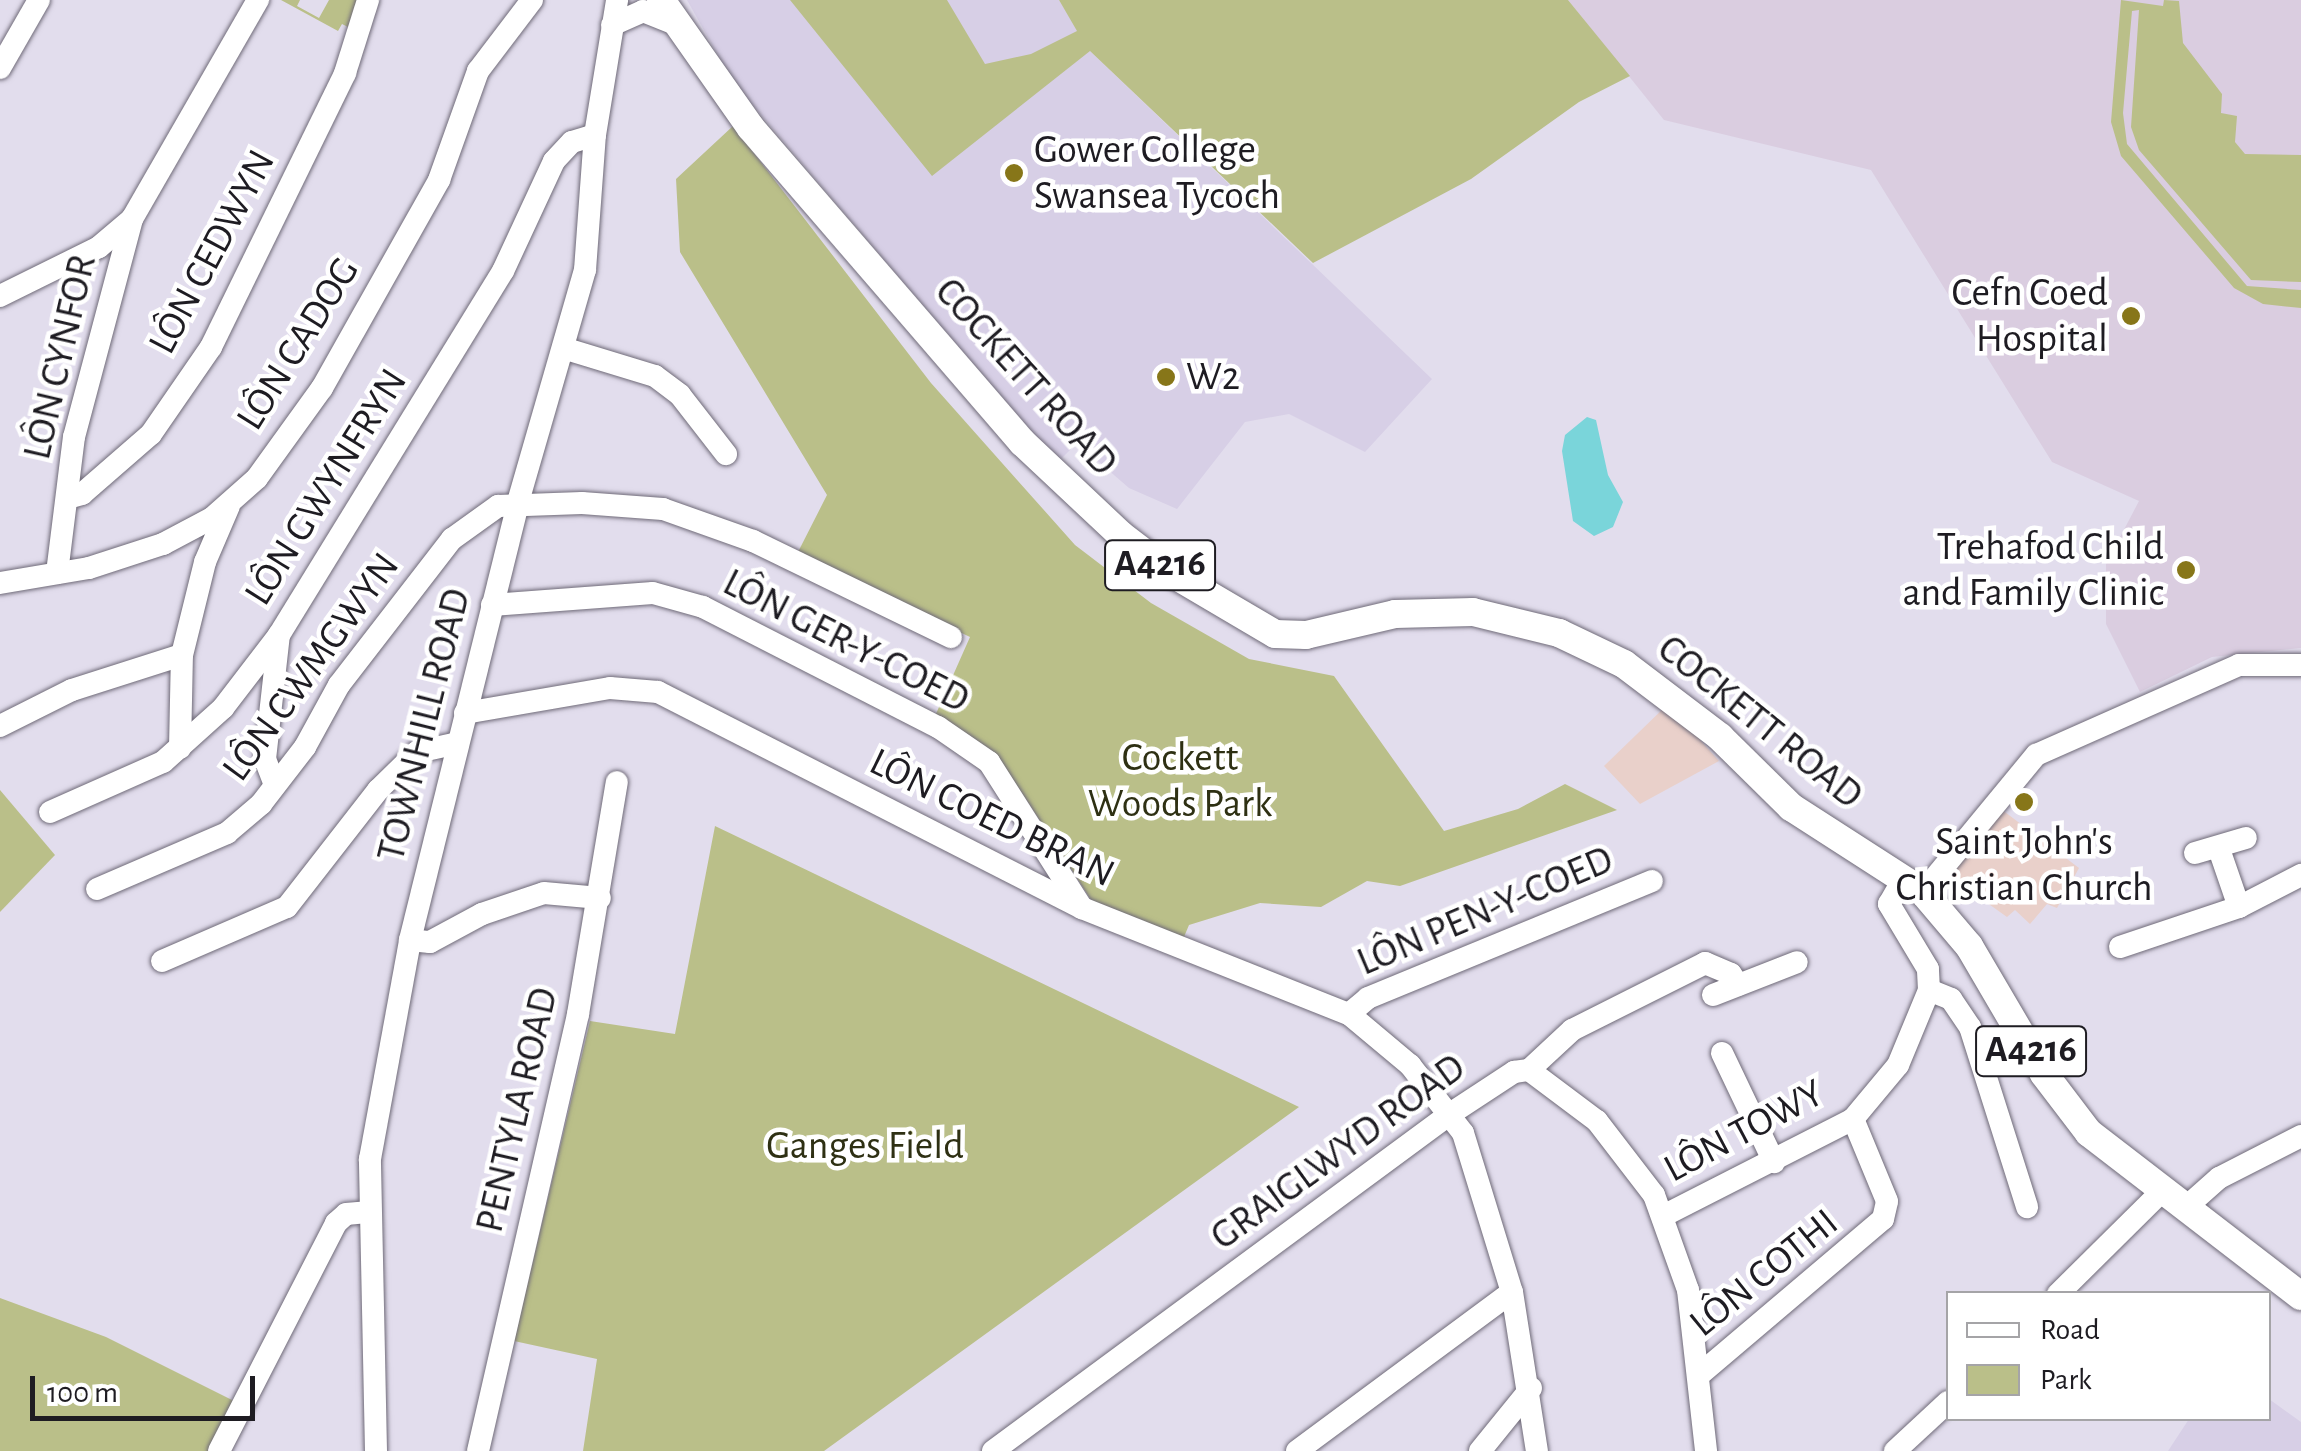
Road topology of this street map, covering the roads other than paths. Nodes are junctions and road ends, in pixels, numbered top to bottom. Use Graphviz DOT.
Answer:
graph roads {
  1 [pos="39,0"];
  2 [pos="258,0"];
  3 [pos="532,0"];
  4 [pos="617,0"];
  5 [pos="374,2"];
  6 [pos="669,12"];
  7 [pos="612,25"];
  8 [pos="0,68"];
  9 [pos="594,136"];
  10 [pos="132,219"];
  11 [pos="0,296"];
  12 [pos="563,348"];
  13 [pos="726,454"];
  14 [pos="67,498"];
  15 [pos="518,502"];
  16 [pos="230,503"];
  17 [pos="57,573"];
  18 [pos="0,583"];
  19 [pos="492,606"];
  20 [pos="279,635"];
  21 [pos="951,637"];
  22 [pos="182,655"];
  23 [pos="2301,665"];
  24 [pos="465,712"];
  25 [pos="0,726"];
  26 [pos="458,742"];
  27 [pos="180,748"];
  28 [pos="616,782"];
  29 [pos="275,785"];
  30 [pos="50,812"];
  31 [pos="2246,838"];
  32 [pos="2301,875"];
  33 [pos="1652,881"];
  34 [pos="1913,885"];
  35 [pos="98,888"];
  36 [pos="600,898"];
  37 [pos="2239,907"];
  38 [pos="1082,908"];
  39 [pos="410,940"];
  40 [pos="2120,947"];
  41 [pos="162,960"];
  42 [pos="1797,962"];
  43 [pos="1738,985"];
  44 [pos="1929,990"];
  45 [pos="1713,995"];
  46 [pos="1350,1014"];
  47 [pos="1722,1054"];
  48 [pos="1529,1070"];
  49 [pos="1450,1114"];
  50 [pos="1853,1119"];
  51 [pos="2301,1136"];
  52 [pos="1774,1162"];
  53 [pos="2160,1192"];
  54 [pos="2026,1208"];
  55 [pos="2184,1209"];
  56 [pos="370,1212"];
  57 [pos="1663,1216"];
  58 [pos="2061,1291"];
  59 [pos="1512,1292"];
  60 [pos="2301,1296"];
  61 [pos="1699,1375"];
  62 [pos="1531,1388"];
  63 [pos="1946,1404"];
  64 [pos="220,1451"];
  65 [pos="376,1451"];
  66 [pos="478,1451"];
  67 [pos="993,1451"];
  68 [pos="1297,1451"];
  69 [pos="1480,1451"];
  70 [pos="1537,1451"];
  71 [pos="1706,1451"];
  72 [pos="1895,1451"];
  1 -- 8 [label="street"];
  2 -- 10 [label="street"];
  3 -- 16 [label="street, LÔN CADOG"];
  4 -- 7 [label="street, TOWNHILL ROAD"];
  5 -- 14 [label="street, LÔN CEDWYN"];
  6 -- 7 [label="street"];
  6 -- 34 [label="main road, COCKETT ROAD / A4216"];
  7 -- 9 [label="street, TOWNHILL ROAD"];
  9 -- 12 [label="street, TOWNHILL ROAD"];
  9 -- 20 [label="street, LÔN GWYNFRYN"];
  10 -- 11 [label="street"];
  10 -- 14 [label="street, LÔN CYNFOR"];
  12 -- 13 [label="street"];
  12 -- 15 [label="street, TOWNHILL ROAD"];
  14 -- 17 [label="street, LÔN CYNFOR"];
  15 -- 19 [label="street, TOWNHILL ROAD"];
  15 -- 21 [label="street"];
  15 -- 29 [label="street, LÔN CWMGWYN"];
  16 -- 17 [label="street, LÔN CADOG"];
  16 -- 22 [label="street"];
  17 -- 18 [label="street, LÔN CADOG"];
  19 -- 24 [label="street, TOWNHILL ROAD"];
  19 -- 38 [label="street, LÔN GER-Y-COED"];
  20 -- 27 [label="street, LÔN GWYNFRYN"];
  20 -- 29 [label="street"];
  22 -- 25 [label="street"];
  22 -- 27 [label="street"];
  23 -- 34 [label="street"];
  24 -- 26 [label="street, TOWNHILL ROAD"];
  24 -- 38 [label="street, LÔN COED BRAN"];
  26 -- 39 [label="street, TOWNHILL ROAD"];
  26 -- 41 [label="street"];
  27 -- 30 [label="street, LÔN GWYNFRYN"];
  28 -- 36 [label="street, PENTYLA ROAD"];
  29 -- 35 [label="street, LÔN CWMGWYN"];
  31 -- 37 [label="street"];
  32 -- 37 [label="street"];
  33 -- 46 [label="street, LÔN PEN-Y-COED"];
  34 -- 44 [label="street"];
  34 -- 53 [label="main road, COCKETT ROAD / A4216"];
  36 -- 39 [label="street"];
  36 -- 66 [label="street, PENTYLA ROAD"];
  37 -- 40 [label="street"];
  38 -- 46 [label="street, LÔN COED BRAN"];
  39 -- 56 [label="street, TOWNHILL ROAD"];
  42 -- 43 [label="street"];
  43 -- 45 [label="street"];
  43 -- 48 [label="street, GRAIGLWYD ROAD"];
  44 -- 50 [label="street, LÔN TOWY"];
  44 -- 54 [label="street"];
  46 -- 49 [label="street, LÔN COED BRAN"];
  47 -- 52 [label="street"];
  48 -- 49 [label="street, GRAIGLWYD ROAD"];
  48 -- 57 [label="street"];
  49 -- 59 [label="street, LÔN COED BRAN"];
  49 -- 67 [label="street, GRAIGLWYD ROAD"];
  50 -- 52 [label="street, LÔN TOWY"];
  50 -- 61 [label="street, LÔN COTHI"];
  51 -- 55 [label="street"];
  52 -- 57 [label="street, LÔN TOWY"];
  53 -- 55 [label="main road, COCKETT ROAD / A4216"];
  53 -- 58 [label="street"];
  55 -- 60 [label="main road, COCKETT ROAD / A4216"];
  56 -- 64 [label="street"];
  56 -- 65 [label="street, TOWNHILL ROAD"];
  57 -- 61 [label="street"];
  59 -- 62 [label="street, LÔN COED BRAN"];
  59 -- 68 [label="street"];
  61 -- 71 [label="street"];
  62 -- 69 [label="street"];
  62 -- 70 [label="street, LÔN COED BRAN"];
  63 -- 72 [label="street"];
}
